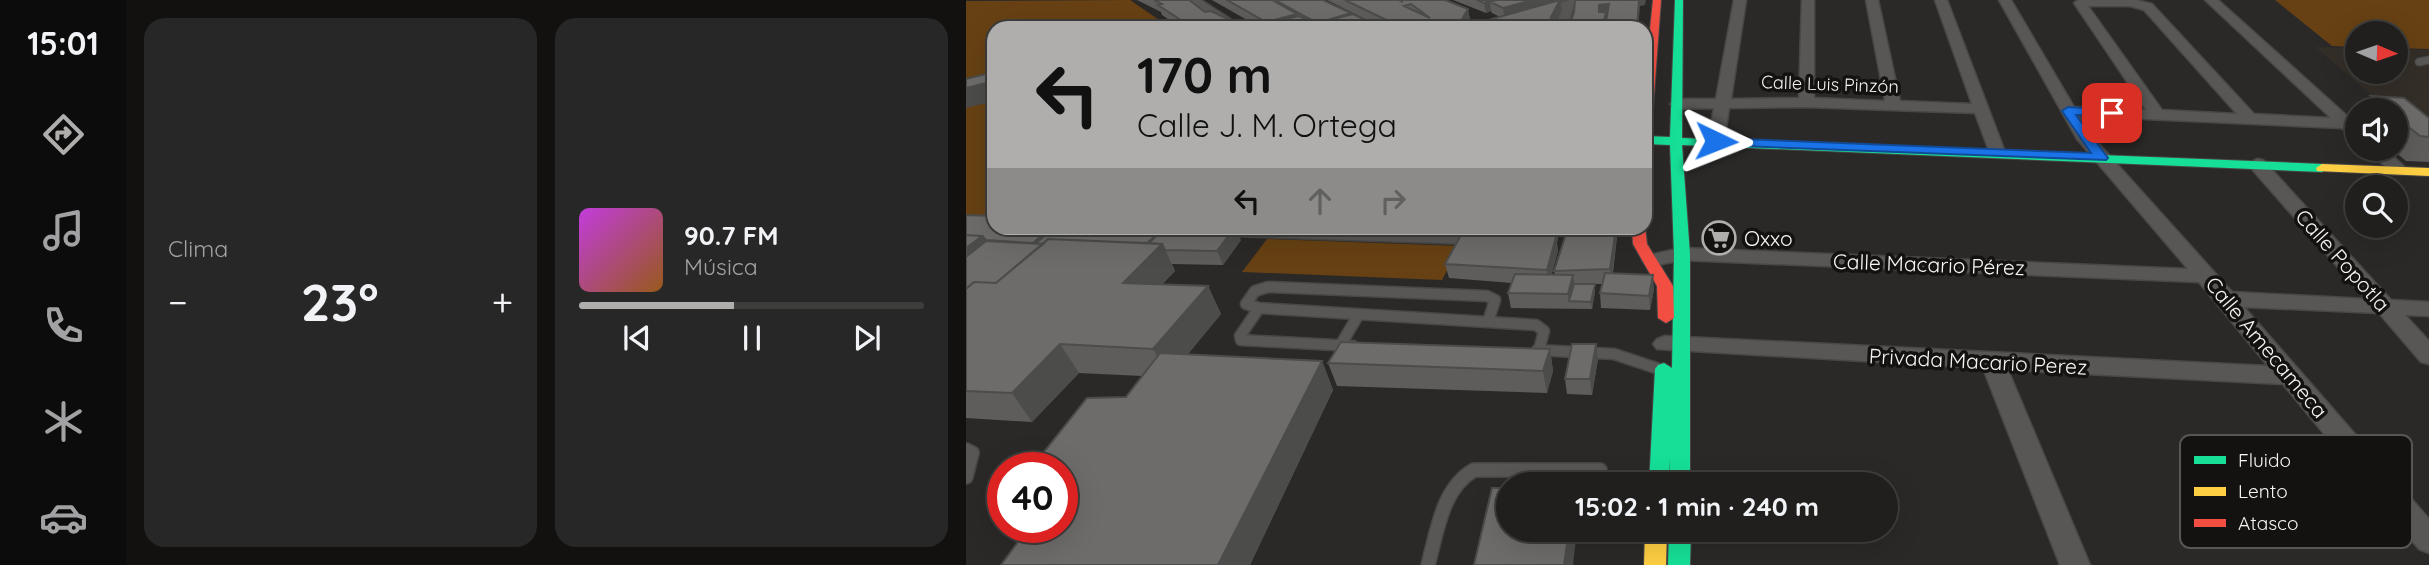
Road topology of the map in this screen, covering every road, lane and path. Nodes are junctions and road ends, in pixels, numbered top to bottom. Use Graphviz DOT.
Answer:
graph roads {
  1 [pos="1195,0"];
  2 [pos="1657,0"];
  3 [pos="1679,0"];
  4 [pos="1740,0"];
  5 [pos="1808,0"];
  6 [pos="1872,0"];
  7 [pos="1941,0"];
  8 [pos="2005,0"];
  9 [pos="2211,0"];
  10 [pos="1574,1"];
  11 [pos="2083,2"];
  12 [pos="1225,21"];
  13 [pos="1497,21"];
  14 [pos="1564,21"];
  15 [pos="1652,58"];
  16 [pos="2429,60"];
  17 [pos="2419,62"];
  18 [pos="1722,102"];
  19 [pos="1806,102"];
  20 [pos="1678,104"];
  21 [pos="1893,105"];
  22 [pos="1980,109"];
  23 [pos="2068,111"];
  24 [pos="2157,115"];
  25 [pos="2250,119"];
  26 [pos="2345,122"];
  27 [pos="2345,127"];
  28 [pos="1652,138"];
  29 [pos="1676,140"];
  30 [pos="1716,141"];
  31 [pos="1997,152"];
  32 [pos="2102,158"];
  33 [pos="2389,161"];
  34 [pos="2257,164"];
  35 [pos="2399,170"];
  36 [pos="2429,172"];
  37 [pos="1423,235"];
  38 [pos="1479,235"];
  39 [pos="1639,235"];
  40 [pos="1682,254"];
  41 [pos="1652,260"];
  42 [pos="2206,276"];
  43 [pos="2226,299"];
  44 [pos="2385,306"];
  45 [pos="1259,308"];
  46 [pos="2429,309"];
  47 [pos="1359,314"];
  48 [pos="1488,323"];
  49 [pos="1674,344"];
  50 [pos="1340,346"];
  51 [pos="1366,346"];
  52 [pos="1525,350"];
  53 [pos="1539,351"];
  54 [pos="2429,356"];
  55 [pos="1993,363"];
  56 [pos="1664,370"];
  57 [pos="1682,371"];
  58 [pos="2292,376"];
  59 [pos="2341,435"];
  60 [pos="966,450"];
  61 [pos="1601,470"];
  62 [pos="1659,472"];
  63 [pos="1681,472"];
  64 [pos="966,477"];
  65 [pos="2412,520"];
  66 [pos="2429,540"];
  67 [pos="1656,542"];
  68 [pos="1680,542"];
  69 [pos="1428,565"];
  70 [pos="1655,565"];
  71 [pos="1679,565"];
  72 [pos="2075,565"];
  1 -- 12 [label="street"];
  2 -- 15 [label="street"];
  3 -- 20 [label="street"];
  4 -- 18 [label="street"];
  5 -- 19 [label="street"];
  6 -- 21 [label="street"];
  7 -- 22 [label="street"];
  8 -- 23 [label="street, Calle Amecameca"];
  9 -- 26 [label="street"];
  10 -- 13 [label="street"];
  10 -- 14 [label="street"];
  11 -- 24 [label="street"];
  11 -- 25 [label="street"];
  16 -- 17 [label="lane"];
  18 -- 19 [label="street, Calle Luis Pinzón"];
  18 -- 20 [label="street, Calle Luis Pinzón"];
  18 -- 30 [label="street"];
  19 -- 21 [label="street, Calle Luis Pinzón"];
  20 -- 29 [label="street"];
  21 -- 22 [label="street, Calle Luis Pinzón"];
  22 -- 31 [label="street"];
  23 -- 24 [label="street"];
  23 -- 32 [label="street, Calle Amecameca"];
  24 -- 25 [label="street"];
  25 -- 27 [label="street"];
  28 -- 29 [label="street"];
  29 -- 30 [label="street"];
  29 -- 40 [label="street"];
  30 -- 31 [label="street"];
  31 -- 32 [label="street"];
  32 -- 34 [label="street"];
  32 -- 42 [label="street, Calle Amecameca"];
  33 -- 35 [label="street"];
  34 -- 35 [label="street"];
  34 -- 44 [label="street, Calle Popotla"];
  35 -- 36 [label="street"];
  37 -- 38 [label="street"];
  39 -- 41 [label="street"];
  40 -- 41 [label="street, Calle Macario Pérez"];
  40 -- 42 [label="street, Calle Macario Pérez"];
  40 -- 49 [label="street"];
  41 -- 49 [label="street"];
  42 -- 43 [label="street, Calle Amecameca"];
  43 -- 44 [label="street"];
  43 -- 58 [label="street, Calle Amecameca"];
  44 -- 46 [label="street"];
  44 -- 54 [label="street, Calle Popotla"];
  45 -- 47 [label="lane"];
  45 -- 48 [label="lane"];
  45 -- 50 [label="lane"];
  47 -- 48 [label="lane"];
  47 -- 50 [label="lane"];
  48 -- 53 [label="lane"];
  49 -- 55 [label="street, Privada Macario Perez"];
  49 -- 56 [label="street"];
  49 -- 57 [label="street"];
  50 -- 51 [label="lane"];
  52 -- 53 [label="lane"];
  53 -- 56 [label="lane"];
  55 -- 58 [label="street, Privada Macario Perez"];
  55 -- 72 [label="street"];
  56 -- 57 [label="lane"];
  56 -- 62 [label="street"];
  57 -- 63 [label="street"];
  58 -- 59 [label="street, Calle Amecameca"];
  60 -- 64 [label="lane"];
  61 -- 69 [label="lane"];
  65 -- 66 [label="street, Calle Amecameca"];
  67 -- 70 [label="street"];
  68 -- 71 [label="street"];
}
